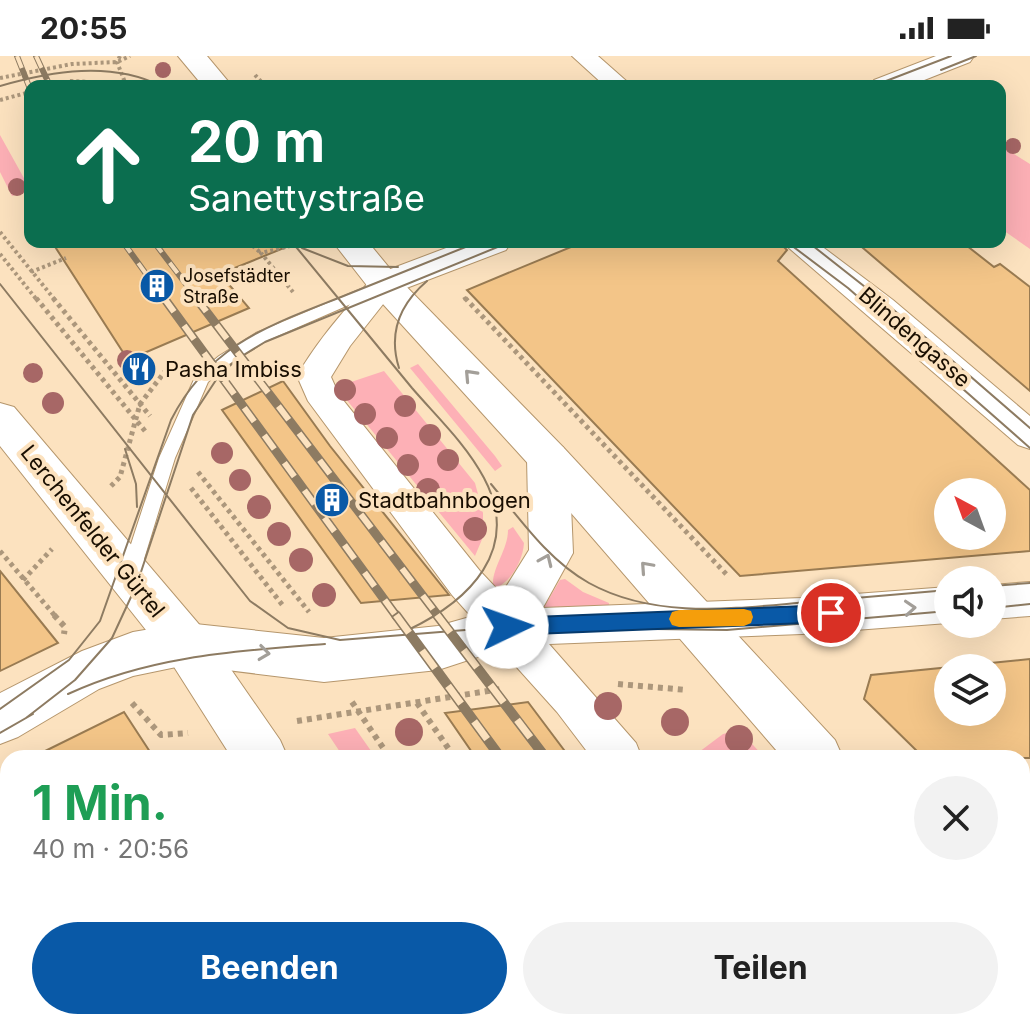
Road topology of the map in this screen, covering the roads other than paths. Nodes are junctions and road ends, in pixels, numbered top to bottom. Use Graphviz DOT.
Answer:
graph roads {
  1 [pos="192,56"];
  2 [pos="584,56"];
  3 [pos="960,56"];
  4 [pos="213,80"];
  5 [pos="613,80"];
  6 [pos="899,80"];
  7 [pos="355,248"];
  8 [pos="478,248"];
  9 [pos="805,248"];
  10 [pos="384,284"];
  11 [pos="0,418"];
  12 [pos="1030,436"];
  13 [pos="548,458"];
  14 [pos="130,575"];
  15 [pos="1030,599"];
  16 [pos="1006,601"];
  17 [pos="934,606"];
  18 [pos="692,618"];
  19 [pos="507,627"];
  20 [pos="186,644"];
  21 [pos="0,720"];
  22 [pos="257,750"];
  23 [pos="614,750"];
  24 [pos="810,750"];
  1 -- 4 [label="main road"];
  2 -- 5 [label="street"];
  3 -- 6 [label="main road"];
  7 -- 10 [label="main road"];
  8 -- 10 [label="main road"];
  9 -- 12 [label="street, Blindengasse"];
  13 -- 10 [label="main road, one-way"];
  10 -- 14 [label="lane"];
  10 -- 19 [label="street"];
  11 -- 14 [label="main road, Lerchenfelder Gürtel"];
  18 -- 13 [label="main road, one-way"];
  19 -- 13 [label="main road, one-way"];
  14 -- 20 [label="main road, Lerchenfelder Gürtel"];
  15 -- 16 [label="street"];
  18 -- 17 [label="street, one-way"];
  18 -- 19 [label="street"];
  18 -- 24 [label="main road"];
  20 -- 19 [label="main road, one-way"];
  19 -- 23 [label="street"];
  20 -- 21 [label="main road"];
  20 -- 22 [label="main road, Lerchenfelder Gürtel"];
}
